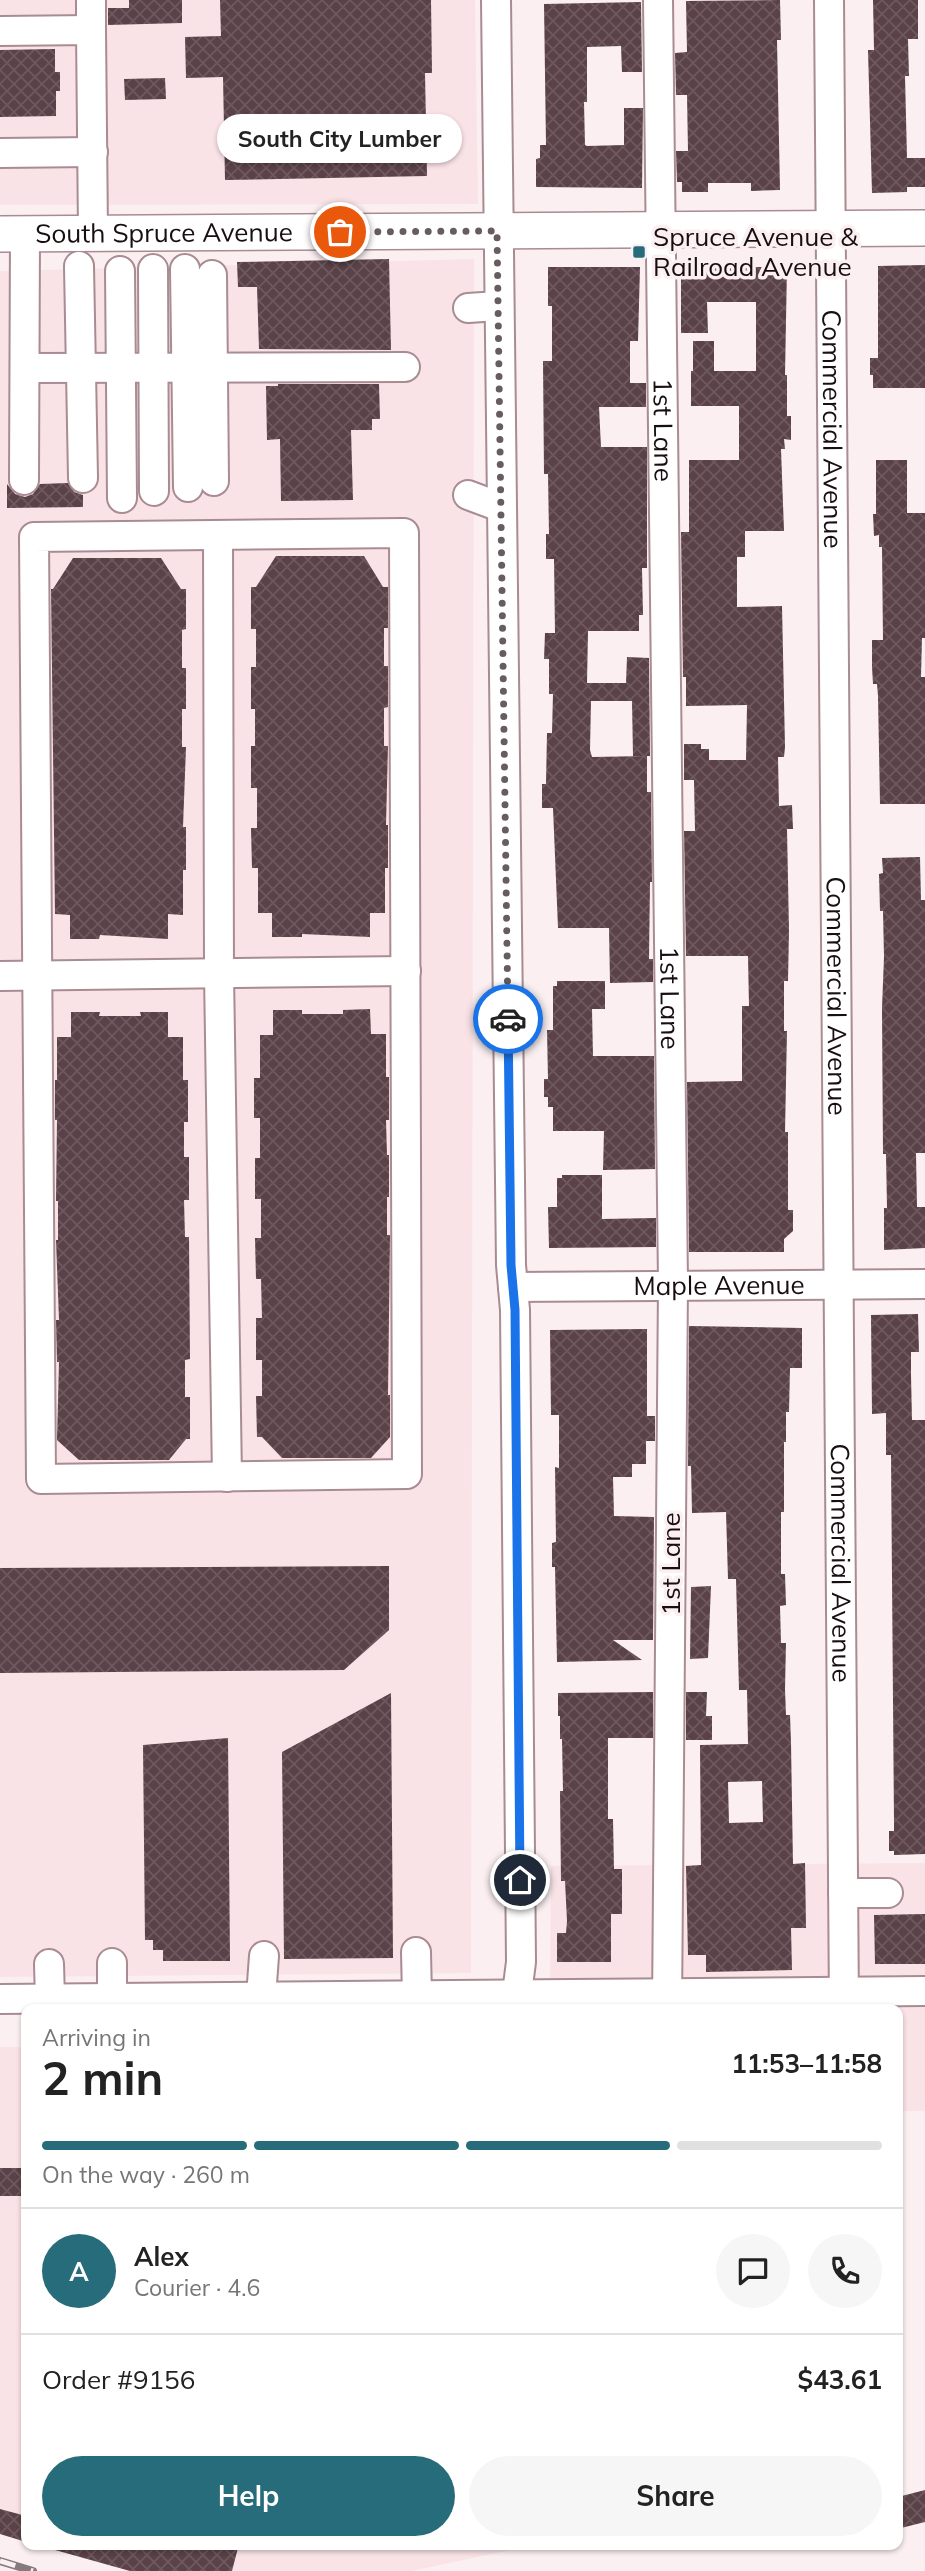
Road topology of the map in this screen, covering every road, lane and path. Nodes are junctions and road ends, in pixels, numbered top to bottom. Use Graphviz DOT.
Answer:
graph roads {
  1 [pos="91,0"];
  2 [pos="496,0"];
  3 [pos="658,0"];
  4 [pos="829,0"];
  5 [pos="91,30"];
  6 [pos="0,31"];
  7 [pos="93,152"];
  8 [pos="0,153"];
  9 [pos="831,228"];
  10 [pos="925,228"];
  11 [pos="660,230"];
  12 [pos="497,231"];
  13 [pos="93,233"];
  14 [pos="13,234"];
  15 [pos="79,266"];
  16 [pos="153,269"];
  17 [pos="120,271"];
  18 [pos="199,272"];
  19 [pos="498,306"];
  20 [pos="468,308"];
  21 [pos="200,367"];
  22 [pos="405,367"];
  23 [pos="25,368"];
  24 [pos="80,368"];
  25 [pos="121,368"];
  26 [pos="153,368"];
  27 [pos="83,478"];
  28 [pos="24,480"];
  29 [pos="201,484"];
  30 [pos="154,491"];
  31 [pos="468,495"];
  32 [pos="122,498"];
  33 [pos="500,507"];
  34 [pos="218,535"];
  35 [pos="406,971"];
  36 [pos="219,974"];
  37 [pos="38,975"];
  38 [pos="0,976"];
  39 [pos="839,1283"];
  40 [pos="673,1284"];
  41 [pos="925,1284"];
  42 [pos="513,1287"];
  43 [pos="227,1477"];
  44 [pos="843,1893"];
  45 [pos="888,1893"];
  46 [pos="416,1952"];
  47 [pos="264,1956"];
  48 [pos="112,1963"];
  49 [pos="49,1964"];
  50 [pos="925,1991"];
  51 [pos="416,1996"];
  52 [pos="261,1997"];
  53 [pos="112,1998"];
  54 [pos="0,1999"];
  55 [pos="50,1999"];
  56 [pos="892,2000"];
  57 [pos="844,2001"];
  58 [pos="516,2002"];
  59 [pos="667,2002"];
  60 [pos="198,2003"];
  1 -- 5 [label="street"];
  2 -- 12 [label="street"];
  3 -- 11 [label="street, 1st Lane"];
  4 -- 9 [label="street, Commercial Avenue"];
  5 -- 6 [label="street"];
  5 -- 7 [label="street"];
  7 -- 8 [label="street"];
  7 -- 13 [label="street"];
  9 -- 10 [label="main road, South Spruce Avenue"];
  9 -- 11 [label="main road, South Spruce Avenue"];
  9 -- 39 [label="street, Commercial Avenue"];
  11 -- 12 [label="main road, South Spruce Avenue"];
  11 -- 40 [label="street, 1st Lane"];
  12 -- 13 [label="main road, South Spruce Avenue"];
  12 -- 19 [label="street"];
  13 -- 14 [label="main road, South Spruce Avenue"];
  14 -- 23 [label="street"];
  15 -- 24 [label="street"];
  16 -- 26 [label="street"];
  17 -- 25 [label="street"];
  18 -- 21 [label="street"];
  19 -- 20 [label="street"];
  19 -- 33 [label="street"];
  21 -- 22 [label="street"];
  21 -- 26 [label="street"];
  21 -- 29 [label="street"];
  23 -- 24 [label="street"];
  23 -- 28 [label="street"];
  24 -- 25 [label="street"];
  24 -- 27 [label="street"];
  25 -- 26 [label="street"];
  25 -- 32 [label="street"];
  26 -- 30 [label="street"];
  31 -- 33 [label="street"];
  33 -- 42 [label="street"];
  34 -- 35 [label="street"];
  34 -- 36 [label="street"];
  34 -- 37 [label="street"];
  35 -- 36 [label="street"];
  35 -- 43 [label="street"];
  36 -- 37 [label="street"];
  36 -- 43 [label="street"];
  37 -- 38 [label="street"];
  37 -- 43 [label="street"];
  39 -- 40 [label="street, Maple Avenue"];
  39 -- 41 [label="street, Maple Avenue"];
  39 -- 44 [label="street, Commercial Avenue"];
  40 -- 42 [label="street, Maple Avenue"];
  40 -- 59 [label="street, 1st Lane"];
  42 -- 58 [label="street"];
  44 -- 45 [label="street"];
  44 -- 57 [label="street, Commercial Avenue"];
  46 -- 51 [label="street"];
  47 -- 52 [label="street"];
  48 -- 53 [label="street"];
  49 -- 55 [label="street"];
  50 -- 56 [label="street"];
  51 -- 52 [label="street"];
  51 -- 58 [label="street"];
  52 -- 60 [label="street"];
  53 -- 55 [label="street"];
  53 -- 60 [label="street"];
  54 -- 55 [label="street"];
  56 -- 57 [label="street"];
  57 -- 59 [label="street"];
  58 -- 59 [label="street"];
}
